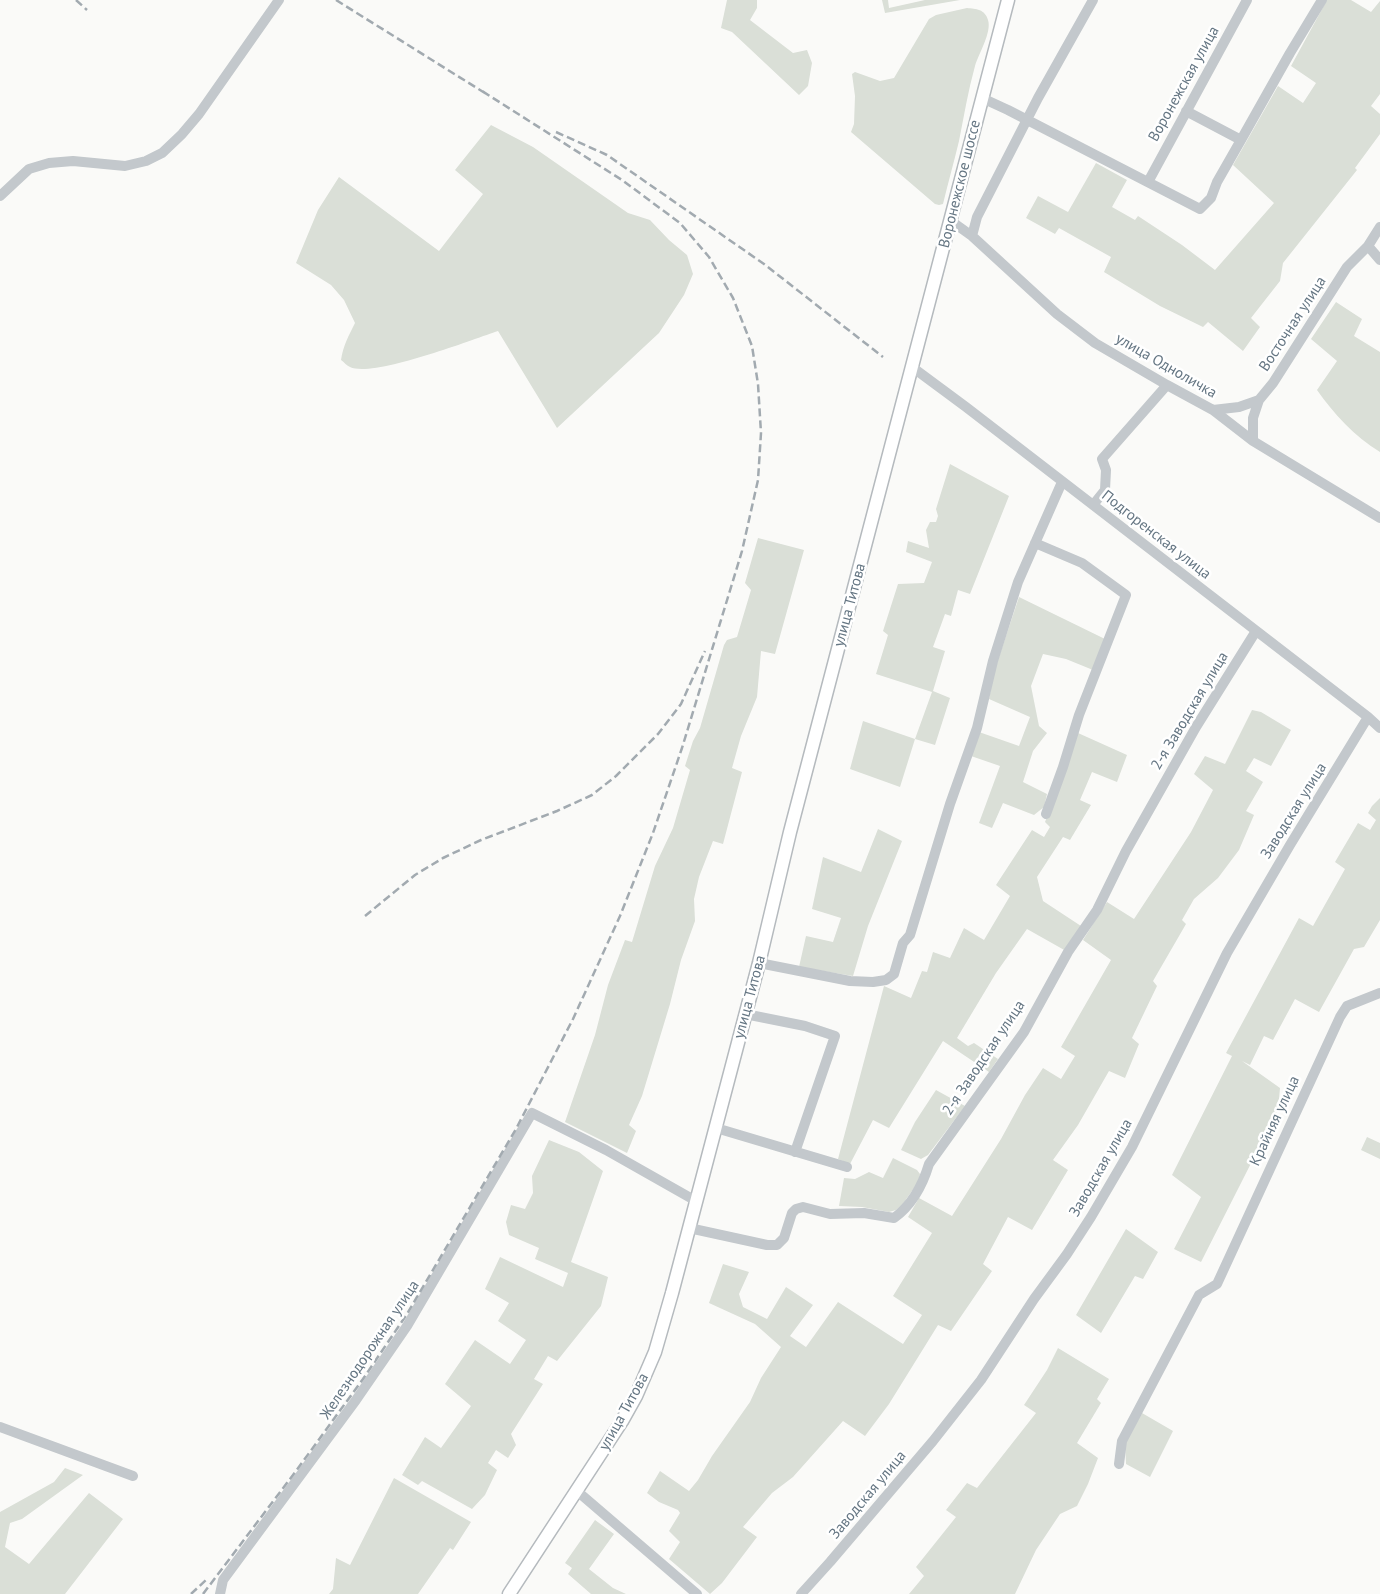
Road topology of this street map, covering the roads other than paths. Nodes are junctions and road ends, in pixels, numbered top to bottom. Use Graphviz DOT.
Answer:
graph roads {
  1 [pos="279,0"];
  2 [pos="1008,0"];
  3 [pos="1093,0"];
  4 [pos="1247,0"];
  5 [pos="1322,0"];
  6 [pos="982,98"];
  7 [pos="1186,111"];
  8 [pos="1028,120"];
  9 [pos="1241,140"];
  10 [pos="1148,182"];
  11 [pos="0,196"];
  12 [pos="951,221"];
  13 [pos="1380,227"];
  14 [pos="972,236"];
  15 [pos="1368,246"];
  16 [pos="1380,260"];
  17 [pos="912,367"];
  18 [pos="1167,385"];
  19 [pos="1259,400"];
  20 [pos="1214,410"];
  21 [pos="1253,441"];
  22 [pos="1062,482"];
  23 [pos="1093,505"];
  24 [pos="1380,518"];
  25 [pos="1035,543"];
  26 [pos="1256,631"];
  27 [pos="1368,717"];
  28 [pos="1380,728"];
  29 [pos="1046,814"];
  30 [pos="759,964"];
  31 [pos="1380,993"];
  32 [pos="745,1014"];
  33 [pos="716,1128"];
  34 [pos="795,1152"];
  35 [pos="847,1167"];
  36 [pos="696,1201"];
  37 [pos="689,1228"];
  38 [pos="0,1427"];
  39 [pos="1119,1464"];
  40 [pos="133,1476"];
  41 [pos="577,1491"];
  42 [pos="220,1594"];
  43 [pos="509,1594"];
  44 [pos="697,1594"];
  45 [pos="801,1594"];
  1 -- 11 [label="street"];
  2 -- 6 [label="main road, Воронежское шоссе"];
  3 -- 8 [label="street"];
  4 -- 7 [label="street, Воронежская улица"];
  5 -- 9 [label="street"];
  6 -- 8 [label="street"];
  6 -- 12 [label="main road, Воронежское шоссе"];
  7 -- 9 [label="street"];
  7 -- 10 [label="street, Воронежская улица"];
  8 -- 10 [label="street"];
  8 -- 14 [label="street"];
  9 -- 10 [label="street"];
  12 -- 14 [label="street, улица Одноличка"];
  12 -- 17 [label="main road, Воронежское шоссе"];
  13 -- 15 [label="street, Восточная улица"];
  14 -- 18 [label="street, улица Одноличка"];
  15 -- 16 [label="street"];
  15 -- 19 [label="street, Восточная улица"];
  17 -- 22 [label="street, Подгоренская улица"];
  17 -- 30 [label="main road, улица Титова"];
  18 -- 20 [label="street, улица Одноличка"];
  18 -- 23 [label="street"];
  19 -- 20 [label="street"];
  19 -- 21 [label="street"];
  20 -- 21 [label="street, улица Одноличка"];
  21 -- 24 [label="street, улица Одноличка"];
  22 -- 23 [label="street, Подгоренская улица"];
  22 -- 25 [label="street"];
  23 -- 26 [label="street, Подгоренская улица"];
  25 -- 29 [label="street"];
  25 -- 30 [label="street"];
  26 -- 27 [label="street, Подгоренская улица"];
  26 -- 37 [label="street, 2-я Заводская улица"];
  27 -- 28 [label="street, Подгоренская улица"];
  27 -- 45 [label="street, Заводская улица"];
  30 -- 32 [label="main road, улица Титова"];
  31 -- 39 [label="street, Крайняя улица"];
  32 -- 33 [label="main road, улица Титова"];
  32 -- 34 [label="street"];
  33 -- 34 [label="street"];
  33 -- 36 [label="main road, улица Титова"];
  34 -- 35 [label="street"];
  36 -- 37 [label="main road, улица Титова"];
  36 -- 42 [label="street, Железнодорожная улица"];
  37 -- 41 [label="main road, улица Титова"];
  38 -- 40 [label="street"];
  41 -- 43 [label="main road, улица Титова"];
  41 -- 44 [label="street"];
}
